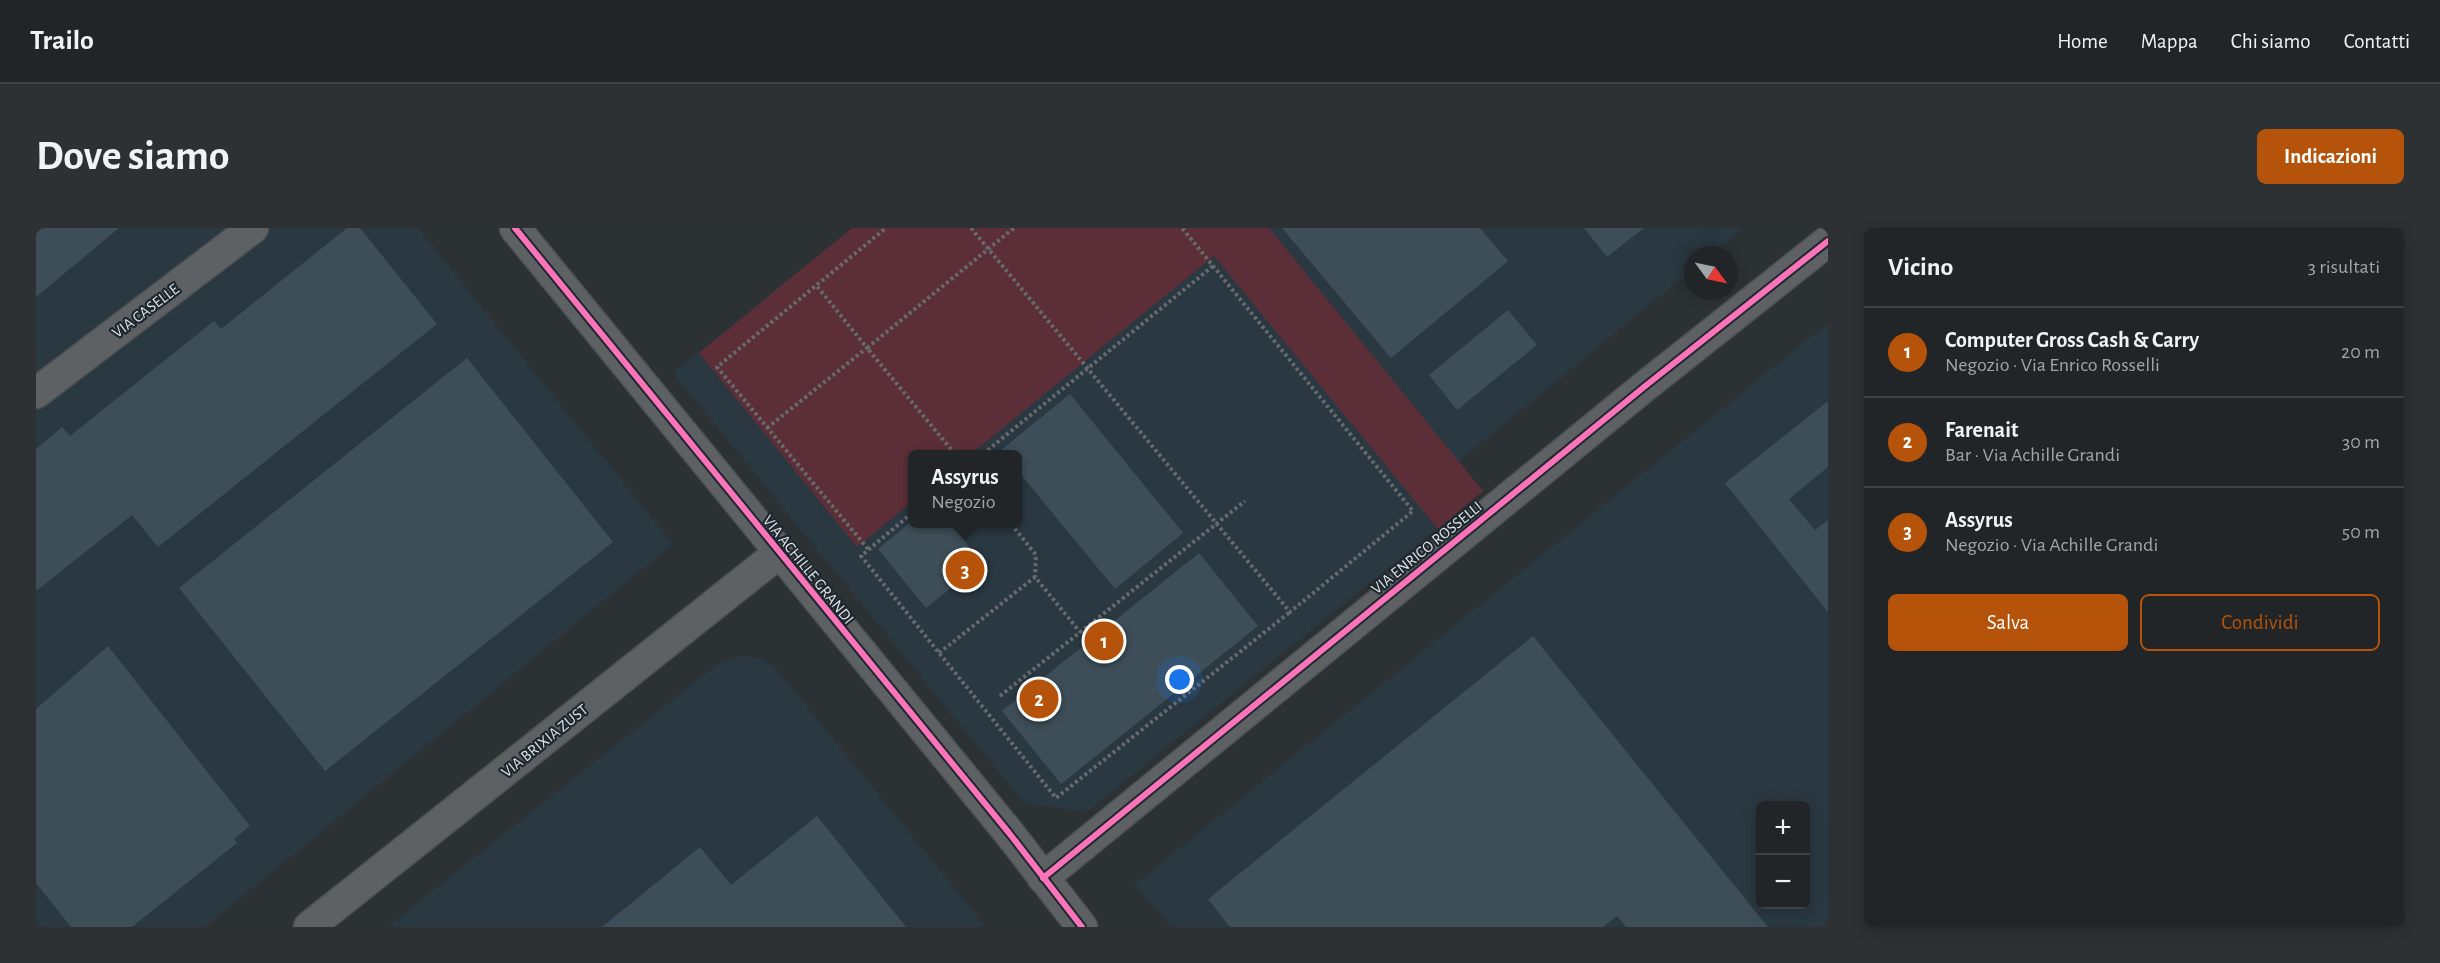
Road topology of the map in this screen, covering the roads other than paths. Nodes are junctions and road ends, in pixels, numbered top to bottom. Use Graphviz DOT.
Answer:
graph roads {
  1 [pos="253,228"];
  2 [pos="515,228"];
  3 [pos="1828,241"];
  4 [pos="36,393"];
  5 [pos="778,553"];
  6 [pos="1043,878"];
  7 [pos="309,927"];
  8 [pos="1082,927"];
  1 -- 4 [label="street, VIA CASELLE"];
  2 -- 5 [label="street, VIA ACHILLE GRANDI"];
  3 -- 6 [label="street, VIA ENRICO ROSSELLI"];
  5 -- 6 [label="street, VIA ACHILLE GRANDI"];
  5 -- 7 [label="street, VIA BRIXIA ZUST"];
  6 -- 8 [label="street, VIA ACHILLE GRANDI"];
}
